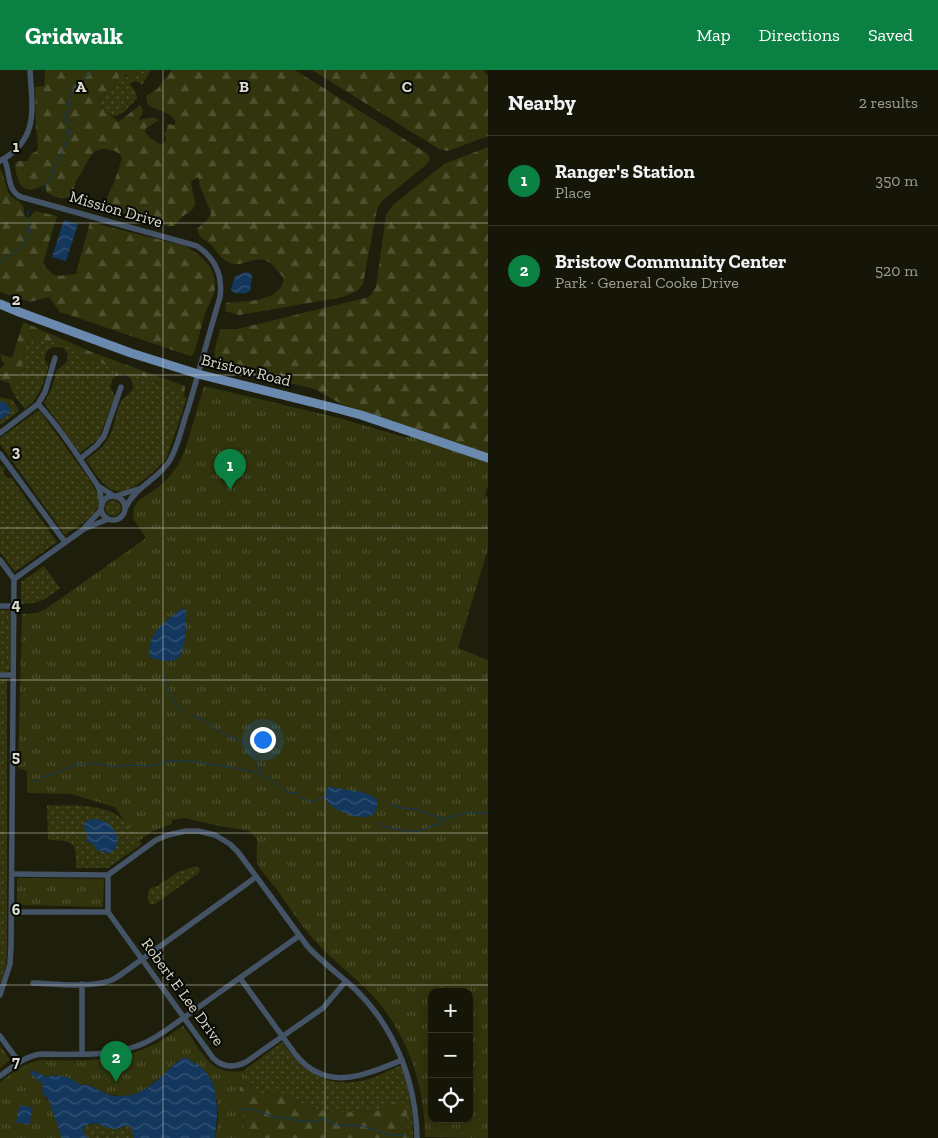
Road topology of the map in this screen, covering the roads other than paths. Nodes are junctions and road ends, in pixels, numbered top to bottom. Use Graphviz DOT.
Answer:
graph roads {
  1 [pos="30,70"];
  2 [pos="2,160"];
  3 [pos="0,304"];
  4 [pos="55,358"];
  5 [pos="198,374"];
  6 [pos="121,387"];
  7 [pos="38,404"];
  8 [pos="0,432"];
  9 [pos="0,454"];
  10 [pos="488,458"];
  11 [pos="80,459"];
  12 [pos="98,486"];
  13 [pos="140,488"];
  14 [pos="115,496"];
  15 [pos="102,507"];
  16 [pos="126,507"];
  17 [pos="108,519"];
  18 [pos="84,529"];
  19 [pos="64,542"];
  20 [pos="0,560"];
  21 [pos="14,579"];
  22 [pos="0,606"];
  23 [pos="14,606"];
  24 [pos="0,675"];
  25 [pos="13,675"];
  26 [pos="12,874"];
  27 [pos="108,875"];
  28 [pos="256,877"];
  29 [pos="12,912"];
  30 [pos="108,912"];
  31 [pos="299,936"];
  32 [pos="142,959"];
  33 [pos="240,978"];
  34 [pos="346,981"];
  35 [pos="33,983"];
  36 [pos="82,984"];
  37 [pos="0,994"];
  38 [pos="184,1018"];
  39 [pos="0,1036"];
  40 [pos="282,1037"];
  41 [pos="82,1054"];
  42 [pos="402,1060"];
  43 [pos="19,1062"];
  44 [pos="0,1076"];
  45 [pos="417,1138"];
  1 -- 2 [label="street"];
  2 -- 5 [label="street, Mission Drive"];
  3 -- 5 [label="main road, Bristow Road"];
  4 -- 7 [label="street"];
  5 -- 10 [label="main road, Bristow Road"];
  5 -- 13 [label="street"];
  6 -- 11 [label="street"];
  7 -- 8 [label="street"];
  7 -- 11 [label="street"];
  9 -- 19 [label="street"];
  11 -- 12 [label="street"];
  12 -- 14 [label="street"];
  12 -- 15 [label="street"];
  13 -- 14 [label="street"];
  13 -- 16 [label="street"];
  14 -- 15 [label="street"];
  14 -- 16 [label="street"];
  15 -- 17 [label="street"];
  15 -- 18 [label="street"];
  16 -- 17 [label="street"];
  17 -- 18 [label="street"];
  18 -- 19 [label="street"];
  19 -- 21 [label="street"];
  20 -- 21 [label="street"];
  21 -- 23 [label="street"];
  22 -- 23 [label="street"];
  23 -- 25 [label="street"];
  24 -- 25 [label="street"];
  25 -- 26 [label="street"];
  26 -- 27 [label="street"];
  26 -- 29 [label="street"];
  27 -- 28 [label="street"];
  27 -- 30 [label="street"];
  28 -- 31 [label="street"];
  28 -- 32 [label="street"];
  29 -- 30 [label="street"];
  29 -- 37 [label="street"];
  30 -- 32 [label="street, Robert E Lee Drive"];
  31 -- 33 [label="street"];
  31 -- 34 [label="street"];
  32 -- 36 [label="street"];
  32 -- 38 [label="street, Robert E Lee Drive"];
  33 -- 38 [label="street"];
  33 -- 40 [label="street"];
  34 -- 40 [label="street, Robert E Lee Drive"];
  34 -- 42 [label="street"];
  35 -- 36 [label="street"];
  36 -- 41 [label="street"];
  38 -- 40 [label="street, Robert E Lee Drive"];
  38 -- 41 [label="street"];
  39 -- 43 [label="street"];
  40 -- 42 [label="street"];
  41 -- 43 [label="street"];
  42 -- 45 [label="street"];
  43 -- 44 [label="street"];
}
